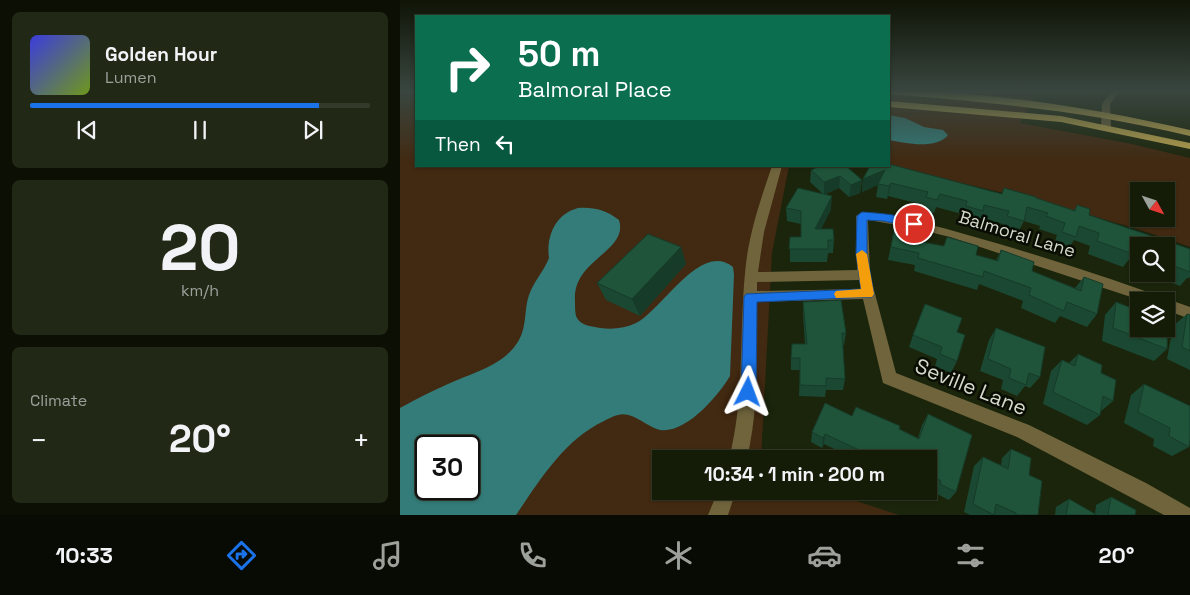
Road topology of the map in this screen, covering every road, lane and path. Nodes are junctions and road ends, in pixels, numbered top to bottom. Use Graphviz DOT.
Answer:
graph roads {
  1 [pos="1016,115"];
  2 [pos="1106,115"];
  3 [pos="1111,115"];
  4 [pos="1106,127"];
  5 [pos="1190,132"];
  6 [pos="1190,146"];
  7 [pos="778,167"];
  8 [pos="862,216"];
  9 [pos="864,275"];
  10 [pos="751,277"];
  11 [pos="1132,292"];
  12 [pos="868,294"];
  13 [pos="750,297"];
  14 [pos="1175,307"];
  15 [pos="1190,313"];
  16 [pos="740,450"];
  17 [pos="724,500"];
  18 [pos="718,515"];
  19 [pos="1183,515"];
  1 -- 4 [label="main road"];
  2 -- 4 [label="street"];
  3 -- 5 [label="main road"];
  4 -- 6 [label="main road"];
  7 -- 10 [label="street"];
  8 -- 9 [label="street, Seville Lane"];
  8 -- 11 [label="street, Balmoral Lane"];
  9 -- 10 [label="street"];
  9 -- 12 [label="street, Seville Lane"];
  10 -- 13 [label="street"];
  12 -- 13 [label="street"];
  12 -- 19 [label="street, Seville Lane"];
  13 -- 16 [label="street"];
  14 -- 15 [label="street"];
  17 -- 18 [label="street"];
}
